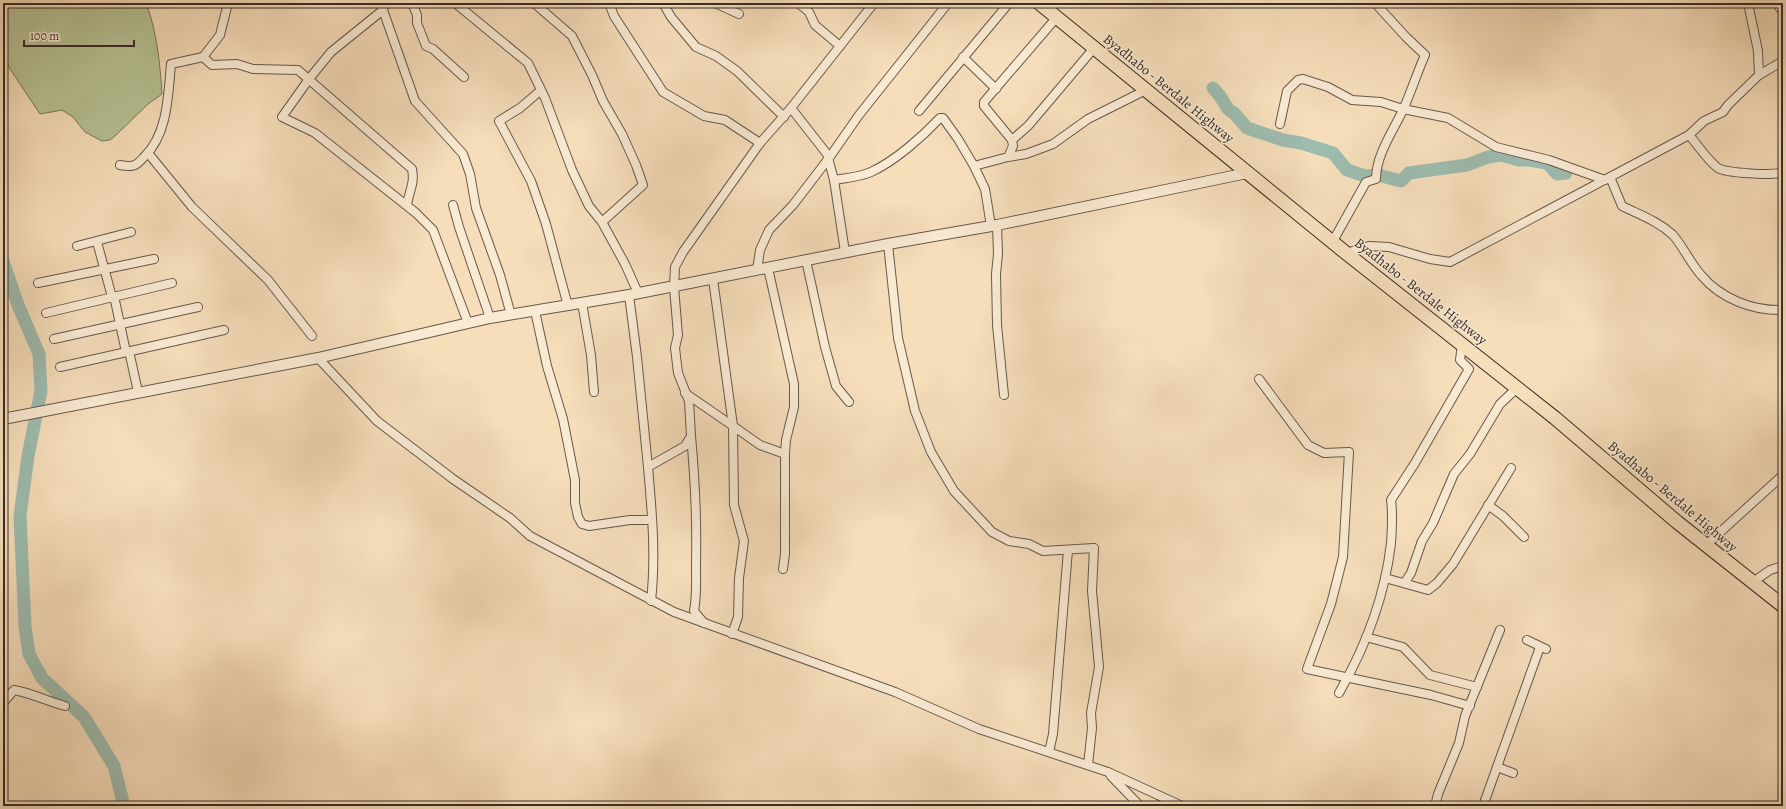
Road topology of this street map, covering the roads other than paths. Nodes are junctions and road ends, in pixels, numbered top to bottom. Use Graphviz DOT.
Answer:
graph roads {
  1 [pos="228,3"];
  2 [pos="412,3"];
  3 [pos="455,3"];
  4 [pos="534,3"];
  5 [pos="608,3"];
  6 [pos="663,3"];
  7 [pos="715,3"];
  8 [pos="798,3"];
  9 [pos="874,3"];
  10 [pos="948,3"];
  11 [pos="1009,3"];
  12 [pos="1039,3"];
  13 [pos="1375,3"];
  14 [pos="1748,3"];
  15 [pos="1776,3"];
  16 [pos="384,5"];
  17 [pos="1783,12"];
  18 [pos="739,14"];
  19 [pos="1056,18"];
  20 [pos="840,46"];
  21 [pos="1094,48"];
  22 [pos="203,57"];
  23 [pos="963,57"];
  24 [pos="1783,61"];
  25 [pos="1759,75"];
  26 [pos="464,77"];
  27 [pos="309,79"];
  28 [pos="996,89"];
  29 [pos="1146,90"];
  30 [pos="540,91"];
  31 [pos="791,108"];
  32 [pos="1403,109"];
  33 [pos="919,111"];
  34 [pos="784,117"];
  35 [pos="1280,124"];
  36 [pos="1689,135"];
  37 [pos="1012,140"];
  38 [pos="760,143"];
  39 [pos="148,153"];
  40 [pos="1008,157"];
  41 [pos="829,158"];
  42 [pos="120,165"];
  43 [pos="974,166"];
  44 [pos="1783,172"];
  45 [pos="1247,173"];
  46 [pos="1608,179"];
  47 [pos="834,180"];
  48 [pos="407,205"];
  49 [pos="453,205"];
  50 [pos="602,222"];
  51 [pos="994,225"];
  52 [pos="131,232"];
  53 [pos="1332,241"];
  54 [pos="97,242"];
  55 [pos="888,244"];
  56 [pos="77,246"];
  57 [pos="845,252"];
  58 [pos="1346,252"];
  59 [pos="154,259"];
  60 [pos="806,260"];
  61 [pos="768,268"];
  62 [pos="104,269"];
  63 [pos="757,270"];
  64 [pos="713,278"];
  65 [pos="38,283"];
  66 [pos="172,283"];
  67 [pos="674,287"];
  68 [pos="633,294"];
  69 [pos="113,297"];
  70 [pos="582,303"];
  71 [pos="568,306"];
  72 [pos="198,307"];
  73 [pos="1783,310"];
  74 [pos="535,311"];
  75 [pos="46,313"];
  76 [pos="511,315"];
  77 [pos="490,318"];
  78 [pos="468,323"];
  79 [pos="120,324"];
  80 [pos="224,330"];
  81 [pos="312,336"];
  82 [pos="54,339"];
  83 [pos="1462,344"];
  84 [pos="128,352"];
  85 [pos="318,358"];
  86 [pos="60,367"];
  87 [pos="1259,379"];
  88 [pos="1517,388"];
  89 [pos="138,392"];
  90 [pos="594,392"];
  91 [pos="686,393"];
  92 [pos="1004,394"];
  93 [pos="849,402"];
  94 [pos="4,418"];
  95 [pos="733,426"];
  96 [pos="691,436"];
  97 [pos="785,454"];
  98 [pos="648,467"];
  99 [pos="1511,468"];
  100 [pos="1783,474"];
  101 [pos="1488,505"];
  102 [pos="652,520"];
  103 [pos="1524,537"];
  104 [pos="1706,545"];
  105 [pos="1068,550"];
  106 [pos="1783,566"];
  107 [pos="783,569"];
  108 [pos="1385,578"];
  109 [pos="1405,582"];
  110 [pos="1753,582"];
  111 [pos="651,601"];
  112 [pos="1783,606"];
  113 [pos="704,624"];
  114 [pos="1500,630"];
  115 [pos="732,634"];
  116 [pos="1366,637"];
  117 [pos="1527,640"];
  118 [pos="1348,678"];
  119 [pos="1477,687"];
  120 [pos="1340,693"];
  121 [pos="3,704"];
  122 [pos="65,706"];
  123 [pos="1470,706"];
  124 [pos="1049,752"];
  125 [pos="1088,765"];
  126 [pos="1497,767"];
  127 [pos="1108,772"];
  128 [pos="1513,773"];
  129 [pos="1140,806"];
  130 [pos="1182,806"];
  131 [pos="1435,806"];
  132 [pos="1483,806"];
  1 -- 22 [label="street"];
  2 -- 26 [label="street"];
  3 -- 30 [label="street"];
  4 -- 50 [label="street"];
  5 -- 38 [label="street"];
  6 -- 34 [label="street"];
  7 -- 18 [label="street"];
  8 -- 20 [label="street"];
  9 -- 20 [label="street"];
  10 -- 41 [label="street"];
  11 -- 23 [label="street"];
  12 -- 19 [label="main road, Byadhabo - Berdale Highway"];
  13 -- 32 [label="street"];
  14 -- 25 [label="street"];
  15 -- 17 [label="street"];
  16 -- 27 [label="street"];
  16 -- 76 [label="street"];
  19 -- 21 [label="main road, Byadhabo - Berdale Highway"];
  19 -- 28 [label="street"];
  20 -- 31 [label="street"];
  21 -- 29 [label="main road, Byadhabo - Berdale Highway"];
  21 -- 37 [label="street"];
  22 -- 27 [label="street"];
  22 -- 39 [label="street"];
  23 -- 28 [label="street"];
  23 -- 33 [label="street"];
  24 -- 25 [label="street"];
  25 -- 36 [label="street"];
  27 -- 48 [label="street"];
  27 -- 48 [label="street"];
  28 -- 37 [label="street"];
  29 -- 40 [label="street"];
  29 -- 45 [label="main road, Byadhabo - Berdale Highway"];
  30 -- 50 [label="street"];
  30 -- 71 [label="street"];
  31 -- 34 [label="street"];
  31 -- 41 [label="street"];
  32 -- 35 [label="street"];
  32 -- 46 [label="street"];
  32 -- 53 [label="street"];
  34 -- 38 [label="street"];
  36 -- 44 [label="street"];
  36 -- 46 [label="street"];
  37 -- 40 [label="street"];
  38 -- 67 [label="street"];
  39 -- 42 [label="street"];
  39 -- 81 [label="street"];
  40 -- 43 [label="street"];
  41 -- 47 [label="street"];
  41 -- 63 [label="street"];
  43 -- 47 [label="street"];
  43 -- 51 [label="street"];
  45 -- 51 [label="street"];
  45 -- 53 [label="main road, Byadhabo - Berdale Highway"];
  46 -- 58 [label="street"];
  46 -- 73 [label="street"];
  47 -- 57 [label="street"];
  48 -- 78 [label="street"];
  49 -- 77 [label="street"];
  50 -- 68 [label="street"];
  51 -- 55 [label="street"];
  51 -- 92 [label="street"];
  52 -- 54 [label="street"];
  53 -- 58 [label="main road, Byadhabo - Berdale Highway"];
  54 -- 56 [label="street"];
  54 -- 62 [label="street"];
  55 -- 57 [label="street"];
  55 -- 105 [label="street"];
  57 -- 60 [label="street"];
  58 -- 83 [label="main road, Byadhabo - Berdale Highway"];
  59 -- 62 [label="street"];
  60 -- 61 [label="street"];
  60 -- 93 [label="street"];
  61 -- 63 [label="street"];
  61 -- 97 [label="street"];
  62 -- 65 [label="street"];
  62 -- 69 [label="street"];
  63 -- 64 [label="street"];
  64 -- 67 [label="street"];
  64 -- 95 [label="street"];
  66 -- 69 [label="street"];
  67 -- 68 [label="street"];
  67 -- 91 [label="street"];
  68 -- 70 [label="street"];
  68 -- 98 [label="street"];
  69 -- 75 [label="street"];
  69 -- 79 [label="street"];
  70 -- 71 [label="street"];
  70 -- 90 [label="street"];
  71 -- 74 [label="street"];
  72 -- 79 [label="street"];
  74 -- 76 [label="street"];
  74 -- 102 [label="street"];
  76 -- 77 [label="street"];
  77 -- 78 [label="street"];
  78 -- 85 [label="street"];
  79 -- 82 [label="street"];
  79 -- 84 [label="street"];
  80 -- 84 [label="street"];
  83 -- 88 [label="main road, Byadhabo - Berdale Highway"];
  83 -- 108 [label="street"];
  84 -- 86 [label="street"];
  84 -- 89 [label="street"];
  85 -- 89 [label="street"];
  85 -- 111 [label="street"];
  87 -- 118 [label="street"];
  88 -- 104 [label="main road, Byadhabo - Berdale Highway"];
  88 -- 109 [label="street"];
  89 -- 94 [label="street"];
  91 -- 95 [label="street"];
  91 -- 96 [label="street"];
  95 -- 97 [label="street"];
  95 -- 115 [label="street"];
  96 -- 98 [label="street"];
  96 -- 113 [label="street"];
  97 -- 107 [label="street"];
  98 -- 102 [label="street"];
  99 -- 101 [label="street"];
  100 -- 104 [label="street"];
  101 -- 103 [label="street"];
  101 -- 109 [label="street"];
  102 -- 111 [label="street"];
  104 -- 110 [label="main road, Byadhabo - Berdale Highway"];
  105 -- 124 [label="street"];
  105 -- 125 [label="street"];
  106 -- 110 [label="street"];
  108 -- 109 [label="street"];
  108 -- 116 [label="street"];
  110 -- 112 [label="main road, Byadhabo - Berdale Highway"];
  111 -- 113 [label="street"];
  113 -- 115 [label="street"];
  114 -- 119 [label="street"];
  115 -- 124 [label="street"];
  116 -- 118 [label="street"];
  116 -- 119 [label="street"];
  117 -- 126 [label="street"];
  118 -- 120 [label="street"];
  118 -- 123 [label="street"];
  119 -- 123 [label="street"];
  121 -- 122 [label="street"];
  123 -- 131 [label="street"];
  124 -- 125 [label="street"];
  125 -- 127 [label="street"];
  126 -- 128 [label="street"];
  126 -- 132 [label="street"];
  127 -- 129 [label="street"];
  127 -- 130 [label="street"];
}
